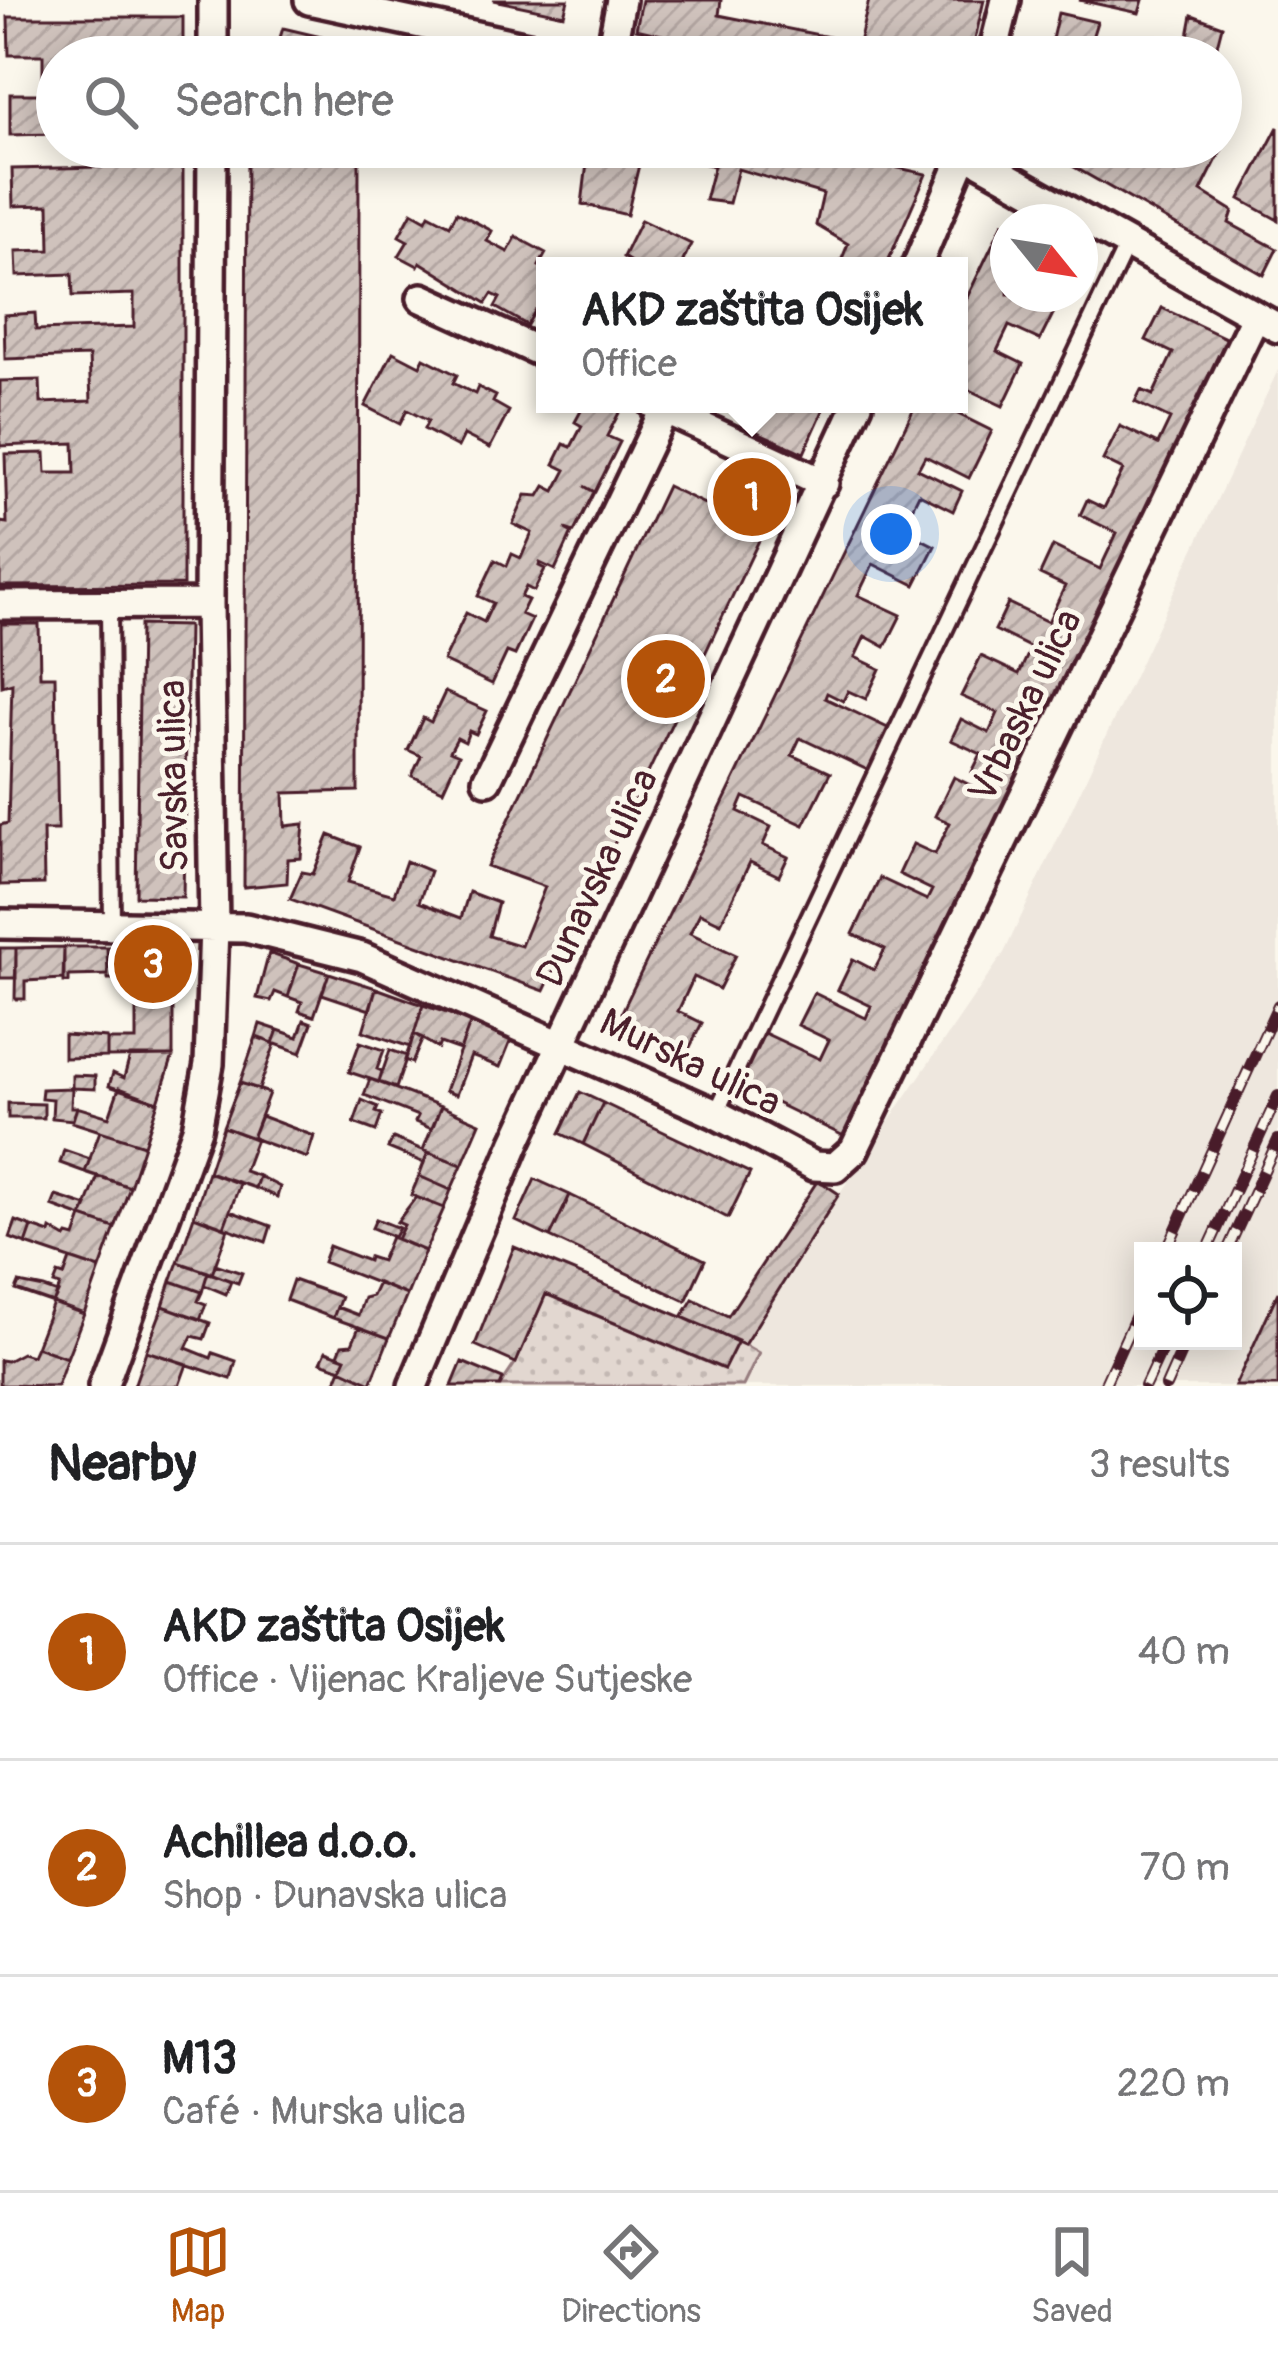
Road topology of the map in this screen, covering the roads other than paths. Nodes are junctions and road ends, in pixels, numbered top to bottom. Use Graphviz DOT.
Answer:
graph roads {
  1 [pos="213,0"];
  2 [pos="309,0"];
  3 [pos="621,0"];
  4 [pos="1006,0"];
  5 [pos="213,36"];
  6 [pos="476,36"];
  7 [pos="614,36"];
  8 [pos="997,36"];
  9 [pos="212,168"];
  10 [pos="951,168"];
  11 [pos="991,168"];
  12 [pos="1127,245"];
  13 [pos="920,257"];
  14 [pos="422,298"];
  15 [pos="1266,322"];
  16 [pos="536,351"];
  17 [pos="658,413"];
  18 [pos="676,413"];
  19 [pos="854,413"];
  20 [pos="824,483"];
  21 [pos="209,604"];
  22 [pos="0,605"];
  23 [pos="109,605"];
  24 [pos="487,779"];
  25 [pos="0,924"];
  26 [pos="112,925"];
  27 [pos="214,928"];
  28 [pos="562,1042"];
  29 [pos="716,1114"];
  30 [pos="854,1150"];
  31 [pos="103,1386"];
  32 [pos="413,1386"];
  1 -- 5 [label="street"];
  2 -- 6 [label="street"];
  3 -- 7 [label="street"];
  4 -- 8 [label="street"];
  9 -- 21 [label="street, Savska ulica"];
  10 -- 13 [label="street"];
  11 -- 12 [label="street"];
  12 -- 15 [label="street"];
  12 -- 29 [label="lane"];
  14 -- 16 [label="street"];
  15 -- 30 [label="street, Vrbaska ulica"];
  17 -- 24 [label="street"];
  18 -- 20 [label="street"];
  19 -- 20 [label="street, Dunavska ulica"];
  20 -- 28 [label="street, Dunavska ulica"];
  21 -- 23 [label="street"];
  21 -- 27 [label="street, Savska ulica"];
  22 -- 23 [label="street"];
  23 -- 26 [label="lane"];
  25 -- 26 [label="street, Murska ulica"];
  26 -- 27 [label="street, Murska ulica"];
  27 -- 28 [label="street, Murska ulica"];
  27 -- 31 [label="street, Savska ulica"];
  28 -- 29 [label="street, Murska ulica"];
  28 -- 32 [label="street, Dunavska ulica"];
  29 -- 30 [label="street, Murska ulica"];
}
